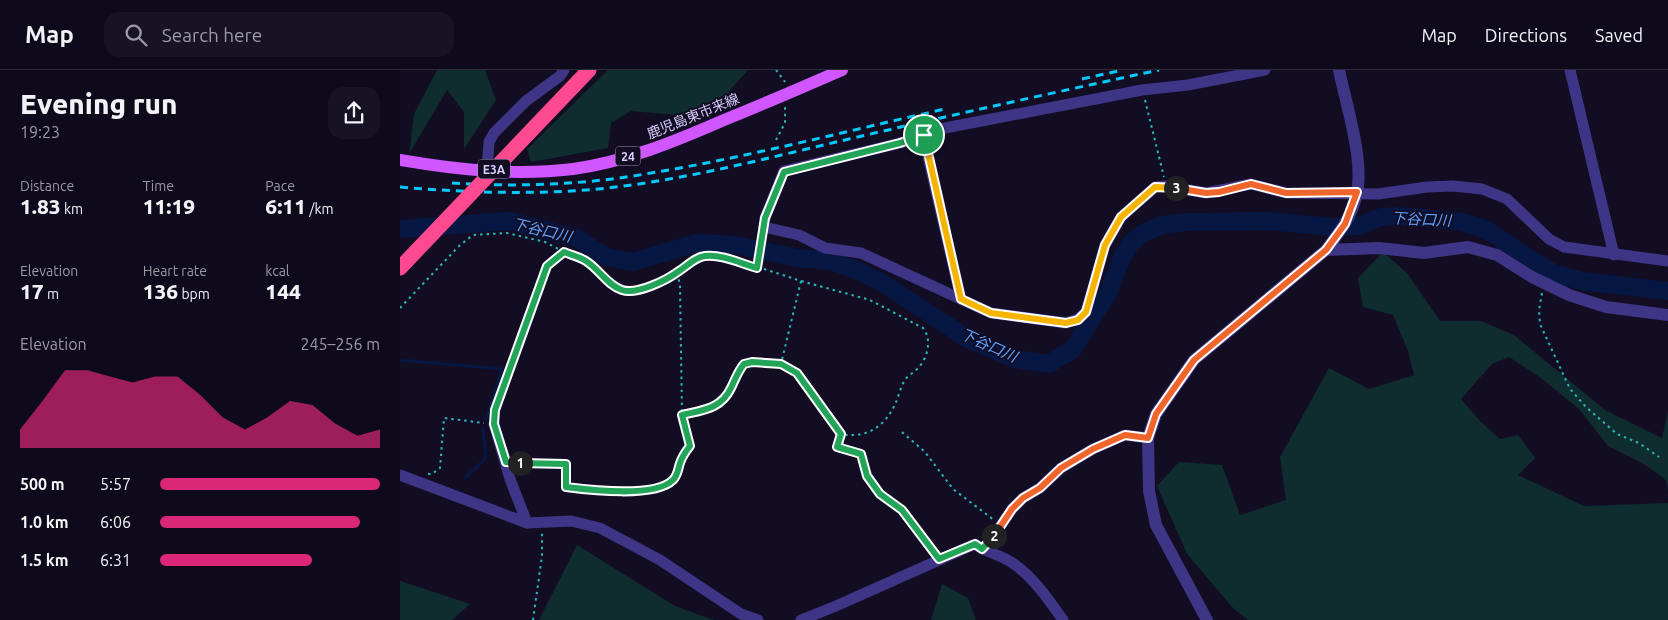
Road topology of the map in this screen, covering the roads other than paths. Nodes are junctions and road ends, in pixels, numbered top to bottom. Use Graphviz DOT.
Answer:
graph roads {
  1 [pos="564,70"];
  2 [pos="589,70"];
  3 [pos="842,70"];
  4 [pos="1265,70"];
  5 [pos="1339,70"];
  6 [pos="1570,70"];
  7 [pos="924,135"];
  8 [pos="400,160"];
  9 [pos="487,171"];
  10 [pos="1357,192"];
  11 [pos="1326,250"];
  12 [pos="1614,254"];
  13 [pos="1668,261"];
  14 [pos="400,268"];
  15 [pos="961,299"];
  16 [pos="1668,315"];
  17 [pos="494,424"];
  18 [pos="1148,438"];
  19 [pos="400,475"];
  20 [pos="527,523"];
  21 [pos="982,549"];
  22 [pos="758,620"];
  23 [pos="801,620"];
  24 [pos="1063,620"];
  25 [pos="1207,620"];
  1 -- 9 [label="street"];
  2 -- 14 [label="highway, E3A, bridge"];
  3 -- 9 [label="main road, 鹿児島東市来線 / 24"];
  4 -- 7 [label="street"];
  5 -- 10 [label="street"];
  6 -- 12 [label="street"];
  7 -- 15 [label="street"];
  7 -- 15 [label="street"];
  8 -- 9 [label="main road, 鹿児島東市来線 / 24"];
  10 -- 11 [label="street"];
  10 -- 12 [label="street"];
  10 -- 15 [label="street"];
  11 -- 16 [label="street"];
  11 -- 18 [label="street"];
  12 -- 13 [label="street"];
  17 -- 20 [label="street"];
  18 -- 21 [label="street"];
  18 -- 25 [label="street"];
  19 -- 20 [label="street"];
  20 -- 22 [label="street"];
  21 -- 23 [label="street"];
  21 -- 24 [label="street"];
}
